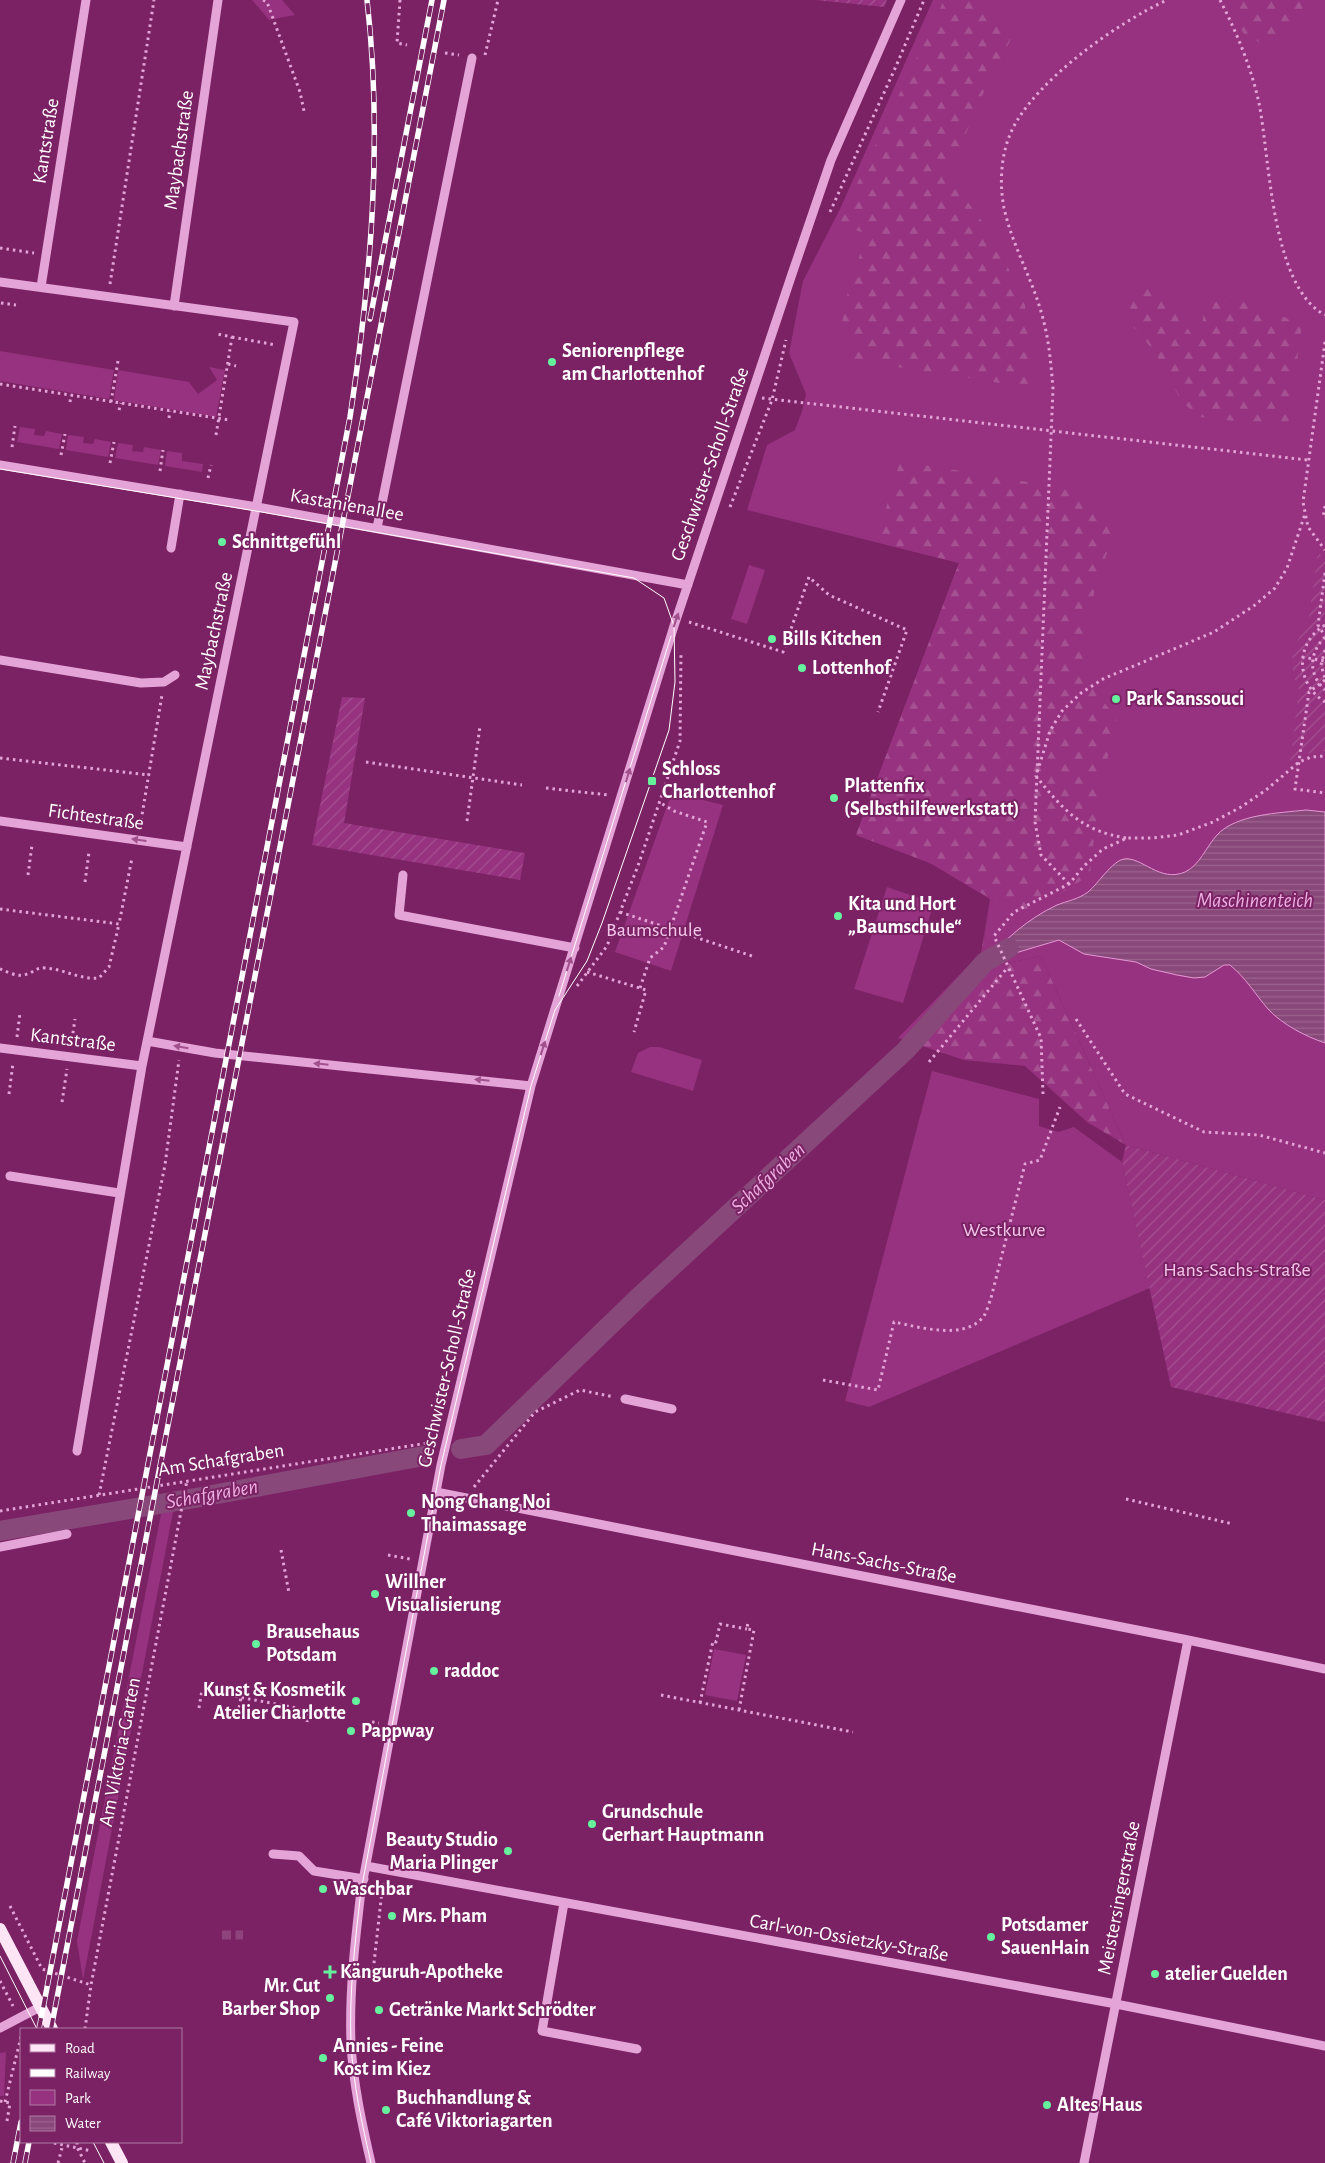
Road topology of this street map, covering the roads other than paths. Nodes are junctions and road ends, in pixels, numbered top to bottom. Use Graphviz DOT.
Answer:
graph roads {
  1 [pos="86,0"];
  2 [pos="218,0"];
  3 [pos="901,0"];
  4 [pos="472,58"];
  5 [pos="0,282"];
  6 [pos="41,287"];
  7 [pos="174,306"];
  8 [pos="0,465"];
  9 [pos="180,494"];
  10 [pos="257,507"];
  11 [pos="377,528"];
  12 [pos="171,548"];
  13 [pos="688,585"];
  14 [pos="0,660"];
  15 [pos="175,675"];
  16 [pos="0,820"];
  17 [pos="187,847"];
  18 [pos="403,874"];
  19 [pos="574,948"];
  20 [pos="147,1041"];
  21 [pos="0,1048"];
  22 [pos="142,1066"];
  23 [pos="531,1086"];
  24 [pos="10,1176"];
  25 [pos="119,1194"];
  26 [pos="625,1399"];
  27 [pos="672,1409"];
  28 [pos="77,1451"];
  29 [pos="436,1492"];
  30 [pos="67,1534"];
  31 [pos="0,1547"];
  32 [pos="1188,1640"];
  33 [pos="1325,1669"];
  34 [pos="273,1854"];
  35 [pos="366,1866"];
  36 [pos="364,1879"];
  37 [pos="564,1903"];
  38 [pos="0,1929"];
  39 [pos="1116,2004"];
  40 [pos="40,2007"];
  41 [pos="0,2028"];
  42 [pos="51,2028"];
  43 [pos="1325,2046"];
  44 [pos="637,2048"];
  45 [pos="112,2143"];
  46 [pos="122,2163"];
  47 [pos="371,2163"];
  48 [pos="1084,2163"];
  1 -- 6 [label="street, Kantstraße"];
  2 -- 7 [label="street, Maybachstraße"];
  3 -- 13 [label="street, Geschwister-Scholl-Straße"];
  4 -- 11 [label="street"];
  5 -- 6 [label="street, Maybachstraße"];
  6 -- 7 [label="street, Maybachstraße"];
  7 -- 10 [label="street, Maybachstraße"];
  8 -- 9 [label="street, Kastanienallee"];
  9 -- 10 [label="street, Kastanienallee"];
  9 -- 12 [label="street"];
  10 -- 11 [label="street, Kastanienallee"];
  10 -- 17 [label="street, Maybachstraße"];
  11 -- 13 [label="street, Kastanienallee"];
  19 -- 13 [label="street, Geschwister-Scholl-Straße, one-way"];
  14 -- 15 [label="street"];
  17 -- 16 [label="street, Fichtestraße, one-way"];
  17 -- 20 [label="street, Maybachstraße"];
  18 -- 19 [label="street"];
  23 -- 19 [label="street, Geschwister-Scholl-Straße, one-way"];
  20 -- 22 [label="street, Maybachstraße"];
  23 -- 20 [label="street, one-way"];
  21 -- 22 [label="street, Kantstraße"];
  22 -- 25 [label="street, Maybachstraße"];
  23 -- 29 [label="street, Geschwister-Scholl-Straße"];
  24 -- 25 [label="street"];
  25 -- 28 [label="street, Maybachstraße"];
  26 -- 27 [label="street"];
  29 -- 32 [label="street, Hans-Sachs-Straße"];
  29 -- 35 [label="street, Geschwister-Scholl-Straße"];
  30 -- 31 [label="street"];
  32 -- 33 [label="street, Hans-Sachs-Straße"];
  32 -- 39 [label="street, Meistersingerstraße"];
  34 -- 36 [label="street"];
  35 -- 36 [label="street, Geschwister-Scholl-Straße"];
  35 -- 37 [label="street, Carl-von-Ossietzky-Straße"];
  36 -- 47 [label="street, Geschwister-Scholl-Straße"];
  37 -- 39 [label="street, Carl-von-Ossietzky-Straße"];
  37 -- 44 [label="street"];
  38 -- 40 [label="main road"];
  39 -- 43 [label="street, Carl-von-Ossietzky-Straße"];
  39 -- 48 [label="street, Meistersingerstraße"];
  40 -- 41 [label="street"];
  40 -- 42 [label="main road"];
  45 -- 46 [label="main road"];
}
